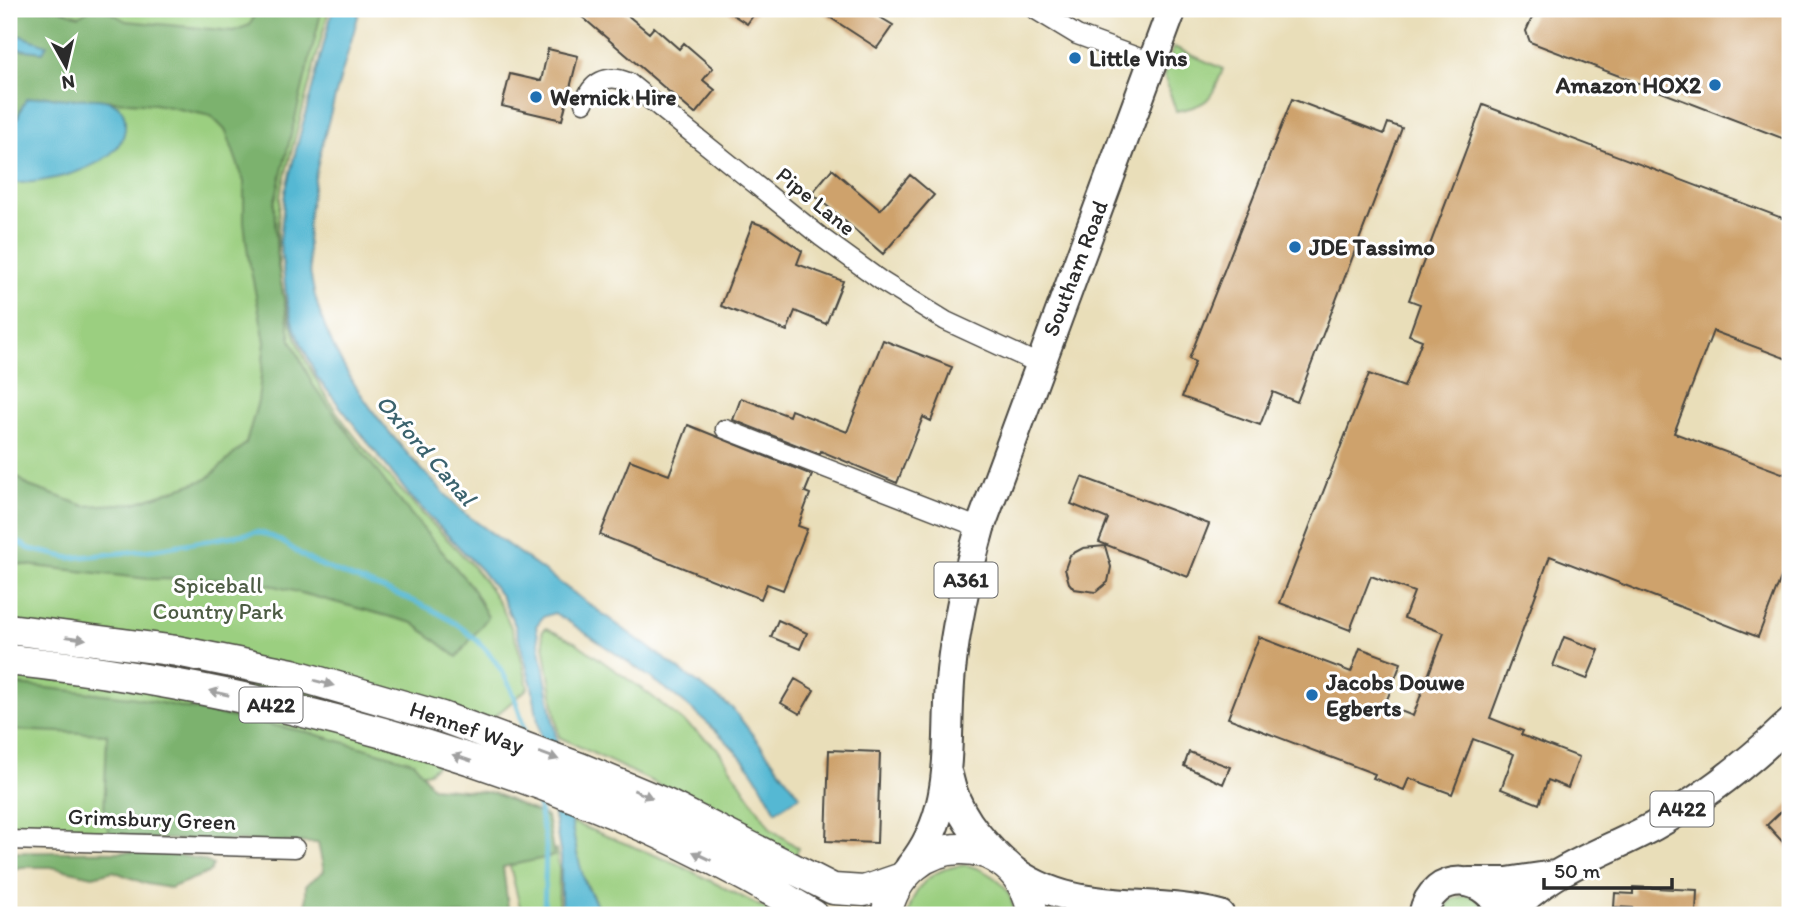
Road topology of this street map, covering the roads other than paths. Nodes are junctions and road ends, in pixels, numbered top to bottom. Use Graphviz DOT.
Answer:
graph roads {
  1 [pos="1034,9"];
  2 [pos="1172,9"];
  3 [pos="1151,62"];
  4 [pos="584,103"];
  5 [pos="1039,364"];
  6 [pos="725,429"];
  7 [pos="980,528"];
  8 [pos="9,629"];
  9 [pos="9,660"];
  10 [pos="1790,723"];
  11 [pos="948,775"];
  12 [pos="9,839"];
  13 [pos="295,848"];
  14 [pos="1005,864"];
  15 [pos="905,873"];
  16 [pos="1558,874"];
  17 [pos="1466,881"];
  18 [pos="1427,906"];
  19 [pos="813,915"];
  20 [pos="886,915"];
  21 [pos="1032,915"];
  22 [pos="1220,915"];
  23 [pos="1397,915"];
  24 [pos="1503,915"];
  25 [pos="1509,915"];
  1 -- 3 [label="street"];
  2 -- 3 [label="main road, Southam Road / A361"];
  3 -- 5 [label="main road, Southam Road / A361"];
  4 -- 5 [label="street, Pipe Lane"];
  5 -- 7 [label="main road, Southam Road / A361"];
  6 -- 7 [label="street"];
  7 -- 11 [label="main road, Southam Road / A361"];
  8 -- 15 [label="highway, Hennef Way / A422, one-way"];
  19 -- 9 [label="highway, Hennef Way / A422, one-way"];
  10 -- 16 [label="main road, A422"];
  11 -- 14 [label="main road, Southam Road / A361"];
  11 -- 15 [label="main road, Southam Road / A361"];
  12 -- 13 [label="street, Grimsbury Green"];
  14 -- 15 [label="highway, Hennef Way"];
  14 -- 21 [label="highway"];
  14 -- 22 [label="main road, Southam Road"];
  15 -- 20 [label="highway"];
  16 -- 17 [label="main road, A422"];
  16 -- 25 [label="main road, A422"];
  17 -- 18 [label="main road"];
  17 -- 24 [label="main road"];
  18 -- 23 [label="main road"];
}
